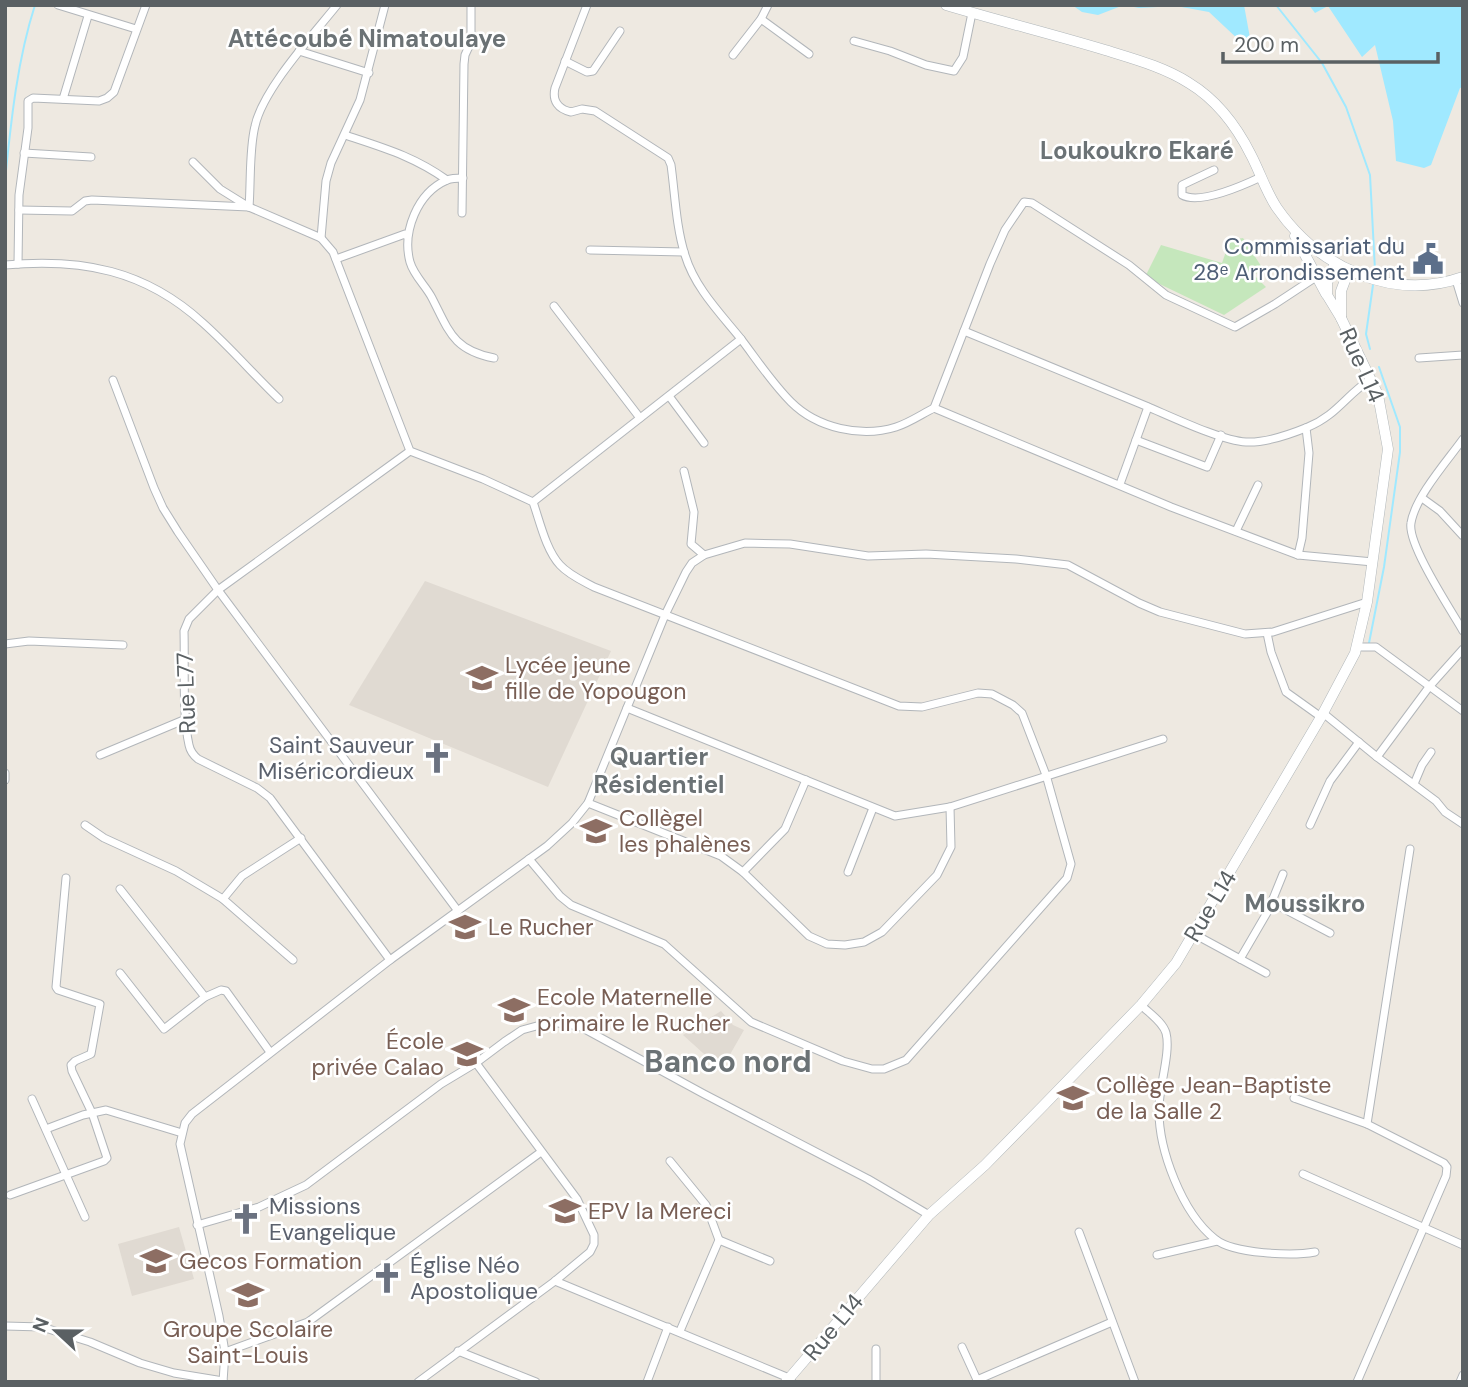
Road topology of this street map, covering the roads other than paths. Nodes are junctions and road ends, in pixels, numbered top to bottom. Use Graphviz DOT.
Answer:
graph roads {
  1 [pos="58,5"];
  2 [pos="146,5"];
  3 [pos="337,5"];
  4 [pos="385,5"];
  5 [pos="471,5"];
  6 [pos="587,5"];
  7 [pos="768,5"];
  8 [pos="946,5"];
  9 [pos="972,13"];
  10 [pos="88,16"];
  11 [pos="761,19"];
  12 [pos="136,29"];
  13 [pos="620,31"];
  14 [pos="853,41"];
  15 [pos="299,51"];
  16 [pos="809,54"];
  17 [pos="733,55"];
  18 [pos="565,61"];
  19 [pos="369,73"];
  20 [pos="63,99"];
  21 [pos="345,135"];
  22 [pos="24,153"];
  23 [pos="91,157"];
  24 [pos="193,162"];
  25 [pos="1214,170"];
  26 [pos="463,177"];
  27 [pos="1261,177"];
  28 [pos="447,180"];
  29 [pos="249,207"];
  30 [pos="19,210"];
  31 [pos="462,213"];
  32 [pos="1291,226"];
  33 [pos="407,236"];
  34 [pos="321,238"];
  35 [pos="590,250"];
  36 [pos="684,252"];
  37 [pos="336,259"];
  38 [pos="1335,263"];
  39 [pos="18,264"];
  40 [pos="5,265"];
  41 [pos="1349,270"];
  42 [pos="1315,277"];
  43 [pos="1459,279"];
  44 [pos="1327,295"];
  45 [pos="1463,303"];
  46 [pos="554,306"];
  47 [pos="1341,318"];
  48 [pos="964,331"];
  49 [pos="741,339"];
  50 [pos="1463,355"];
  51 [pos="494,358"];
  52 [pos="1419,358"];
  53 [pos="1371,379"];
  54 [pos="113,380"];
  55 [pos="669,396"];
  56 [pos="279,399"];
  57 [pos="1148,407"];
  58 [pos="934,408"];
  59 [pos="640,418"];
  60 [pos="1306,428"];
  61 [pos="1221,435"];
  62 [pos="1463,439"];
  63 [pos="1136,440"];
  64 [pos="704,443"];
  65 [pos="411,451"];
  66 [pos="684,471"];
  67 [pos="1120,484"];
  68 [pos="1258,485"];
  69 [pos="1422,498"];
  70 [pos="533,502"];
  71 [pos="1236,531"];
  72 [pos="1463,536"];
  73 [pos="704,555"];
  74 [pos="1298,555"];
  75 [pos="1373,562"];
  76 [pos="218,590"];
  77 [pos="1367,602"];
  78 [pos="665,615"];
  79 [pos="1463,631"];
  80 [pos="1267,633"];
  81 [pos="5,644"];
  82 [pos="123,645"];
  83 [pos="1357,647"];
  84 [pos="1463,649"];
  85 [pos="1429,687"];
  86 [pos="627,708"];
  87 [pos="1463,711"];
  88 [pos="1322,715"];
  89 [pos="186,719"];
  90 [pos="1163,739"];
  91 [pos="1359,743"];
  92 [pos="1431,752"];
  93 [pos="100,755"];
  94 [pos="1377,757"];
  95 [pos="5,773"];
  96 [pos="1046,775"];
  97 [pos="5,780"];
  98 [pos="806,780"];
  99 [pos="1414,784"];
  100 [pos="588,803"];
  101 [pos="950,807"];
  102 [pos="873,808"];
  103 [pos="1463,824"];
  104 [pos="85,825"];
  105 [pos="1310,825"];
  106 [pos="301,838"];
  107 [pos="1410,849"];
  108 [pos="529,859"];
  109 [pos="743,872"];
  110 [pos="848,872"];
  111 [pos="1283,874"];
  112 [pos="66,878"];
  113 [pos="120,889"];
  114 [pos="223,899"];
  115 [pos="1271,902"];
  116 [pos="458,911"];
  117 [pos="1330,933"];
  118 [pos="1194,934"];
  119 [pos="1240,959"];
  120 [pos="293,960"];
  121 [pos="390,960"];
  122 [pos="120,973"];
  123 [pos="1266,973"];
  124 [pos="205,997"];
  125 [pos="1141,1005"];
  126 [pos="270,1052"];
  127 [pos="476,1063"];
  128 [pos="1294,1098"];
  129 [pos="32,1099"];
  130 [pos="92,1113"];
  131 [pos="1367,1124"];
  132 [pos="46,1129"];
  133 [pos="182,1133"];
  134 [pos="541,1152"];
  135 [pos="670,1161"];
  136 [pos="66,1174"];
  137 [pos="1303,1174"];
  138 [pos="10,1195"];
  139 [pos="929,1215"];
  140 [pos="85,1217"];
  141 [pos="197,1225"];
  142 [pos="1422,1227"];
  143 [pos="1079,1232"];
  144 [pos="719,1240"];
  145 [pos="1217,1241"];
  146 [pos="1463,1245"];
  147 [pos="1315,1252"];
  148 [pos="1157,1255"];
  149 [pos="770,1261"];
  150 [pos="555,1281"];
  151 [pos="1112,1322"];
  152 [pos="5,1326"];
  153 [pos="667,1327"];
  154 [pos="680,1331"];
  155 [pos="962,1348"];
  156 [pos="876,1349"];
  157 [pos="458,1351"];
  158 [pos="225,1352"];
  159 [pos="1463,1375"];
  160 [pos="789,1381"];
  161 [pos="977,1381"];
  162 [pos="223,1382"];
  163 [pos="418,1382"];
  164 [pos="536,1382"];
  165 [pos="647,1382"];
  166 [pos="876,1382"];
  167 [pos="1135,1382"];
  168 [pos="1357,1382"];
  169 [pos="1460,1382"];
  1 -- 10 [label="street"];
  2 -- 12 [label="street"];
  3 -- 15 [label="street"];
  4 -- 19 [label="street"];
  5 -- 26 [label="street"];
  6 -- 18 [label="street"];
  7 -- 11 [label="street"];
  8 -- 9 [label="street"];
  9 -- 14 [label="street"];
  9 -- 27 [label="street"];
  10 -- 12 [label="street"];
  10 -- 20 [label="street"];
  11 -- 16 [label="street"];
  11 -- 17 [label="street"];
  12 -- 20 [label="street"];
  13 -- 18 [label="street"];
  15 -- 19 [label="street"];
  15 -- 29 [label="street"];
  18 -- 36 [label="street"];
  19 -- 21 [label="street"];
  20 -- 22 [label="street"];
  21 -- 28 [label="street"];
  21 -- 34 [label="street"];
  22 -- 23 [label="street"];
  22 -- 30 [label="street"];
  24 -- 29 [label="street"];
  25 -- 27 [label="street"];
  26 -- 28 [label="street"];
  26 -- 31 [label="street"];
  27 -- 32 [label="street"];
  28 -- 33 [label="street"];
  29 -- 30 [label="street"];
  29 -- 34 [label="street"];
  30 -- 39 [label="street"];
  32 -- 38 [label="street"];
  32 -- 42 [label="street, Rue L14"];
  33 -- 37 [label="street"];
  33 -- 51 [label="street"];
  34 -- 37 [label="street"];
  35 -- 36 [label="street"];
  36 -- 49 [label="street"];
  37 -- 65 [label="street"];
  38 -- 41 [label="street"];
  38 -- 44 [label="street"];
  39 -- 40 [label="street"];
  39 -- 56 [label="street"];
  41 -- 43 [label="street"];
  41 -- 47 [label="street, Rue L14"];
  42 -- 44 [label="street, Rue L14"];
  42 -- 48 [label="street"];
  43 -- 45 [label="street"];
  44 -- 47 [label="street, Rue L14"];
  46 -- 59 [label="street"];
  47 -- 53 [label="street, Rue L14"];
  48 -- 57 [label="street"];
  48 -- 58 [label="street"];
  49 -- 55 [label="street"];
  49 -- 58 [label="street"];
  50 -- 52 [label="street"];
  53 -- 60 [label="street"];
  53 -- 75 [label="street, Rue L14"];
  54 -- 76 [label="street"];
  55 -- 59 [label="street"];
  55 -- 64 [label="street"];
  57 -- 61 [label="street"];
  57 -- 63 [label="street"];
  58 -- 67 [label="street"];
  59 -- 70 [label="street"];
  60 -- 61 [label="street"];
  60 -- 74 [label="street"];
  61 -- 63 [label="street"];
  62 -- 69 [label="street"];
  63 -- 67 [label="street"];
  65 -- 70 [label="street"];
  65 -- 76 [label="street, Rue L77"];
  66 -- 73 [label="street"];
  67 -- 71 [label="street"];
  68 -- 71 [label="street"];
  69 -- 72 [label="street"];
  69 -- 79 [label="street"];
  70 -- 78 [label="street"];
  71 -- 74 [label="street"];
  73 -- 78 [label="street"];
  73 -- 80 [label="street"];
  74 -- 75 [label="street"];
  75 -- 77 [label="street, Rue L14"];
  76 -- 89 [label="street, Rue L77"];
  76 -- 116 [label="street"];
  77 -- 80 [label="street"];
  77 -- 83 [label="street, Rue L14"];
  78 -- 86 [label="street"];
  78 -- 96 [label="street"];
  80 -- 88 [label="street"];
  81 -- 82 [label="street"];
  83 -- 85 [label="street"];
  83 -- 88 [label="street, Rue L14"];
  84 -- 85 [label="street"];
  85 -- 87 [label="street"];
  85 -- 94 [label="street"];
  86 -- 98 [label="street"];
  86 -- 100 [label="street"];
  88 -- 91 [label="street"];
  88 -- 118 [label="street, Rue L14"];
  89 -- 93 [label="street"];
  89 -- 106 [label="street, Rue L77"];
  90 -- 96 [label="street"];
  91 -- 94 [label="street"];
  91 -- 105 [label="street"];
  92 -- 99 [label="street"];
  94 -- 99 [label="street"];
  95 -- 97 [label="street"];
  96 -- 101 [label="street"];
  96 -- 108 [label="street"];
  98 -- 102 [label="street"];
  98 -- 109 [label="street"];
  99 -- 103 [label="street"];
  100 -- 108 [label="street"];
  100 -- 109 [label="street"];
  101 -- 102 [label="street"];
  101 -- 109 [label="street"];
  102 -- 110 [label="street"];
  104 -- 114 [label="street"];
  106 -- 114 [label="street"];
  106 -- 121 [label="street, Rue L77"];
  107 -- 131 [label="street"];
  108 -- 116 [label="street"];
  111 -- 115 [label="street"];
  112 -- 130 [label="street"];
  113 -- 124 [label="street"];
  114 -- 120 [label="street"];
  115 -- 117 [label="street"];
  115 -- 119 [label="street"];
  116 -- 121 [label="street"];
  118 -- 119 [label="street"];
  118 -- 125 [label="street, Rue L14"];
  119 -- 123 [label="street"];
  121 -- 126 [label="street"];
  122 -- 124 [label="street"];
  124 -- 126 [label="street"];
  125 -- 139 [label="street, Rue L14"];
  125 -- 145 [label="street"];
  126 -- 133 [label="street"];
  127 -- 134 [label="street"];
  127 -- 139 [label="street"];
  127 -- 141 [label="street"];
  128 -- 131 [label="street"];
  129 -- 132 [label="street"];
  130 -- 132 [label="street"];
  130 -- 133 [label="street"];
  130 -- 136 [label="street"];
  131 -- 142 [label="street"];
  132 -- 136 [label="street"];
  133 -- 141 [label="street"];
  134 -- 150 [label="street"];
  134 -- 158 [label="street"];
  135 -- 144 [label="street"];
  136 -- 138 [label="street"];
  136 -- 140 [label="street"];
  137 -- 142 [label="street"];
  139 -- 160 [label="street, Rue L14"];
  141 -- 158 [label="street"];
  142 -- 146 [label="street"];
  142 -- 168 [label="street"];
  143 -- 151 [label="street"];
  144 -- 149 [label="street"];
  144 -- 154 [label="street"];
  145 -- 147 [label="street"];
  145 -- 148 [label="street"];
  150 -- 153 [label="street"];
  150 -- 157 [label="street"];
  151 -- 161 [label="street"];
  151 -- 167 [label="street"];
  152 -- 162 [label="street"];
  153 -- 154 [label="street"];
  153 -- 165 [label="street"];
  154 -- 160 [label="street"];
  155 -- 161 [label="street"];
  156 -- 166 [label="street"];
  157 -- 163 [label="street"];
  157 -- 164 [label="street"];
  158 -- 162 [label="street"];
  159 -- 169 [label="street"];
}
